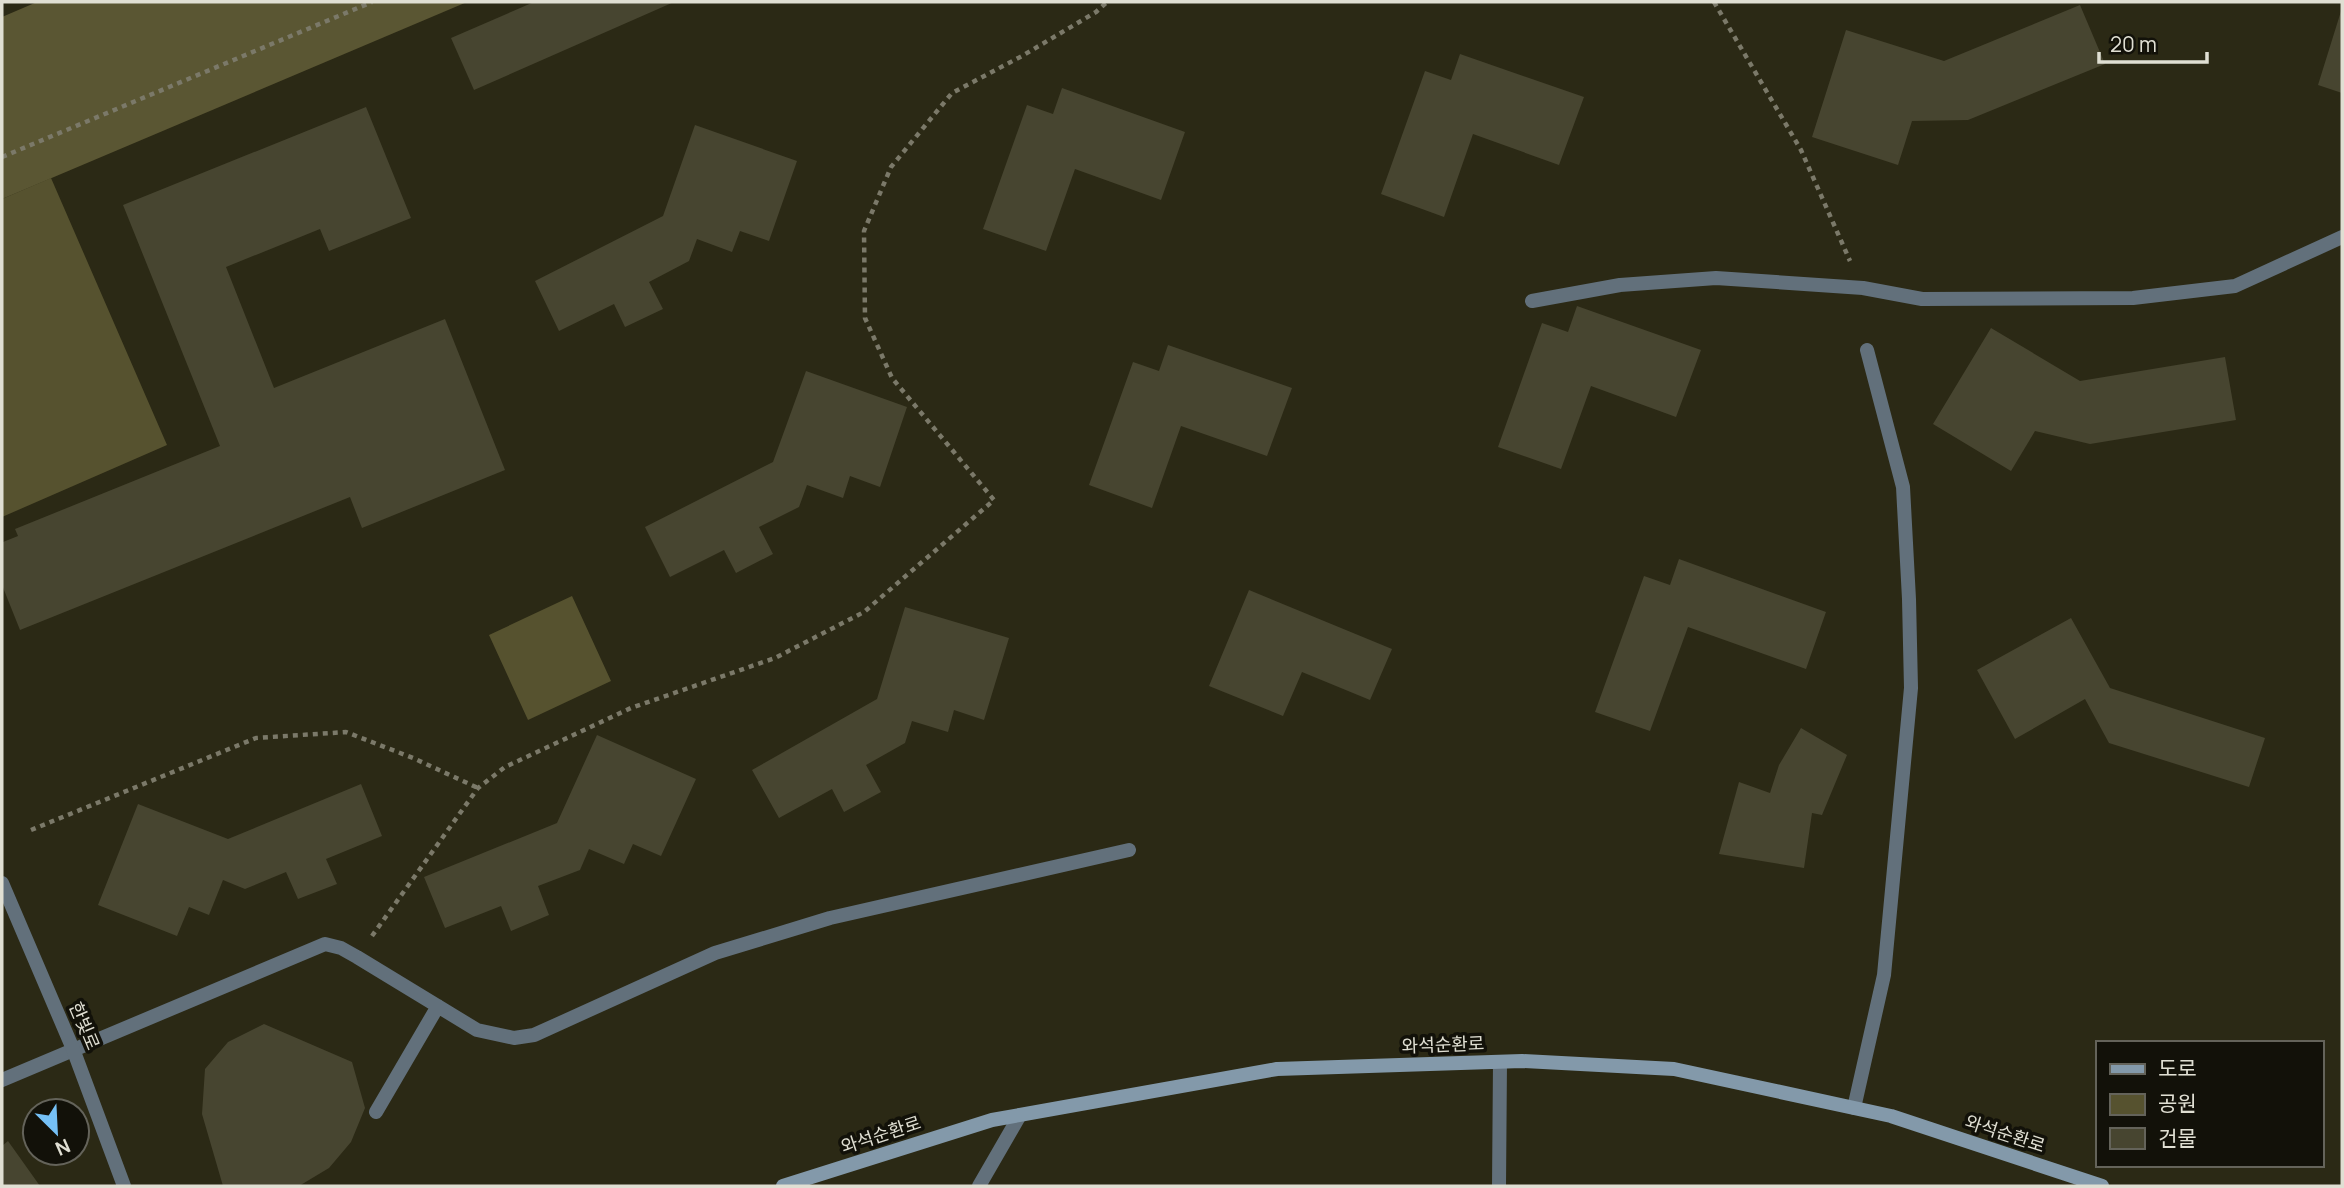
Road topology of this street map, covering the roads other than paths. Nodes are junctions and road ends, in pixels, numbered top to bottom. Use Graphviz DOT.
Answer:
graph roads {
  1 [pos="2342,237"];
  2 [pos="1532,301"];
  3 [pos="1867,350"];
  4 [pos="1129,850"];
  5 [pos="2,883"];
  6 [pos="438,1006"];
  7 [pos="73,1049"];
  8 [pos="1500,1062"];
  9 [pos="2,1080"];
  10 [pos="1854,1108"];
  11 [pos="376,1112"];
  12 [pos="1020,1115"];
  13 [pos="124,1186"];
  14 [pos="783,1186"];
  15 [pos="978,1186"];
  16 [pos="1499,1186"];
  17 [pos="2102,1186"];
  1 -- 2 [label="street"];
  3 -- 10 [label="street"];
  4 -- 6 [label="street"];
  5 -- 7 [label="street, 한빛로"];
  6 -- 7 [label="street"];
  6 -- 11 [label="street"];
  7 -- 9 [label="street"];
  7 -- 13 [label="street, 한빛로"];
  8 -- 10 [label="street, 와석순환로"];
  8 -- 12 [label="street, 와석순환로"];
  8 -- 16 [label="street"];
  10 -- 17 [label="street, 와석순환로"];
  12 -- 14 [label="street, 와석순환로"];
  12 -- 15 [label="street"];
}
